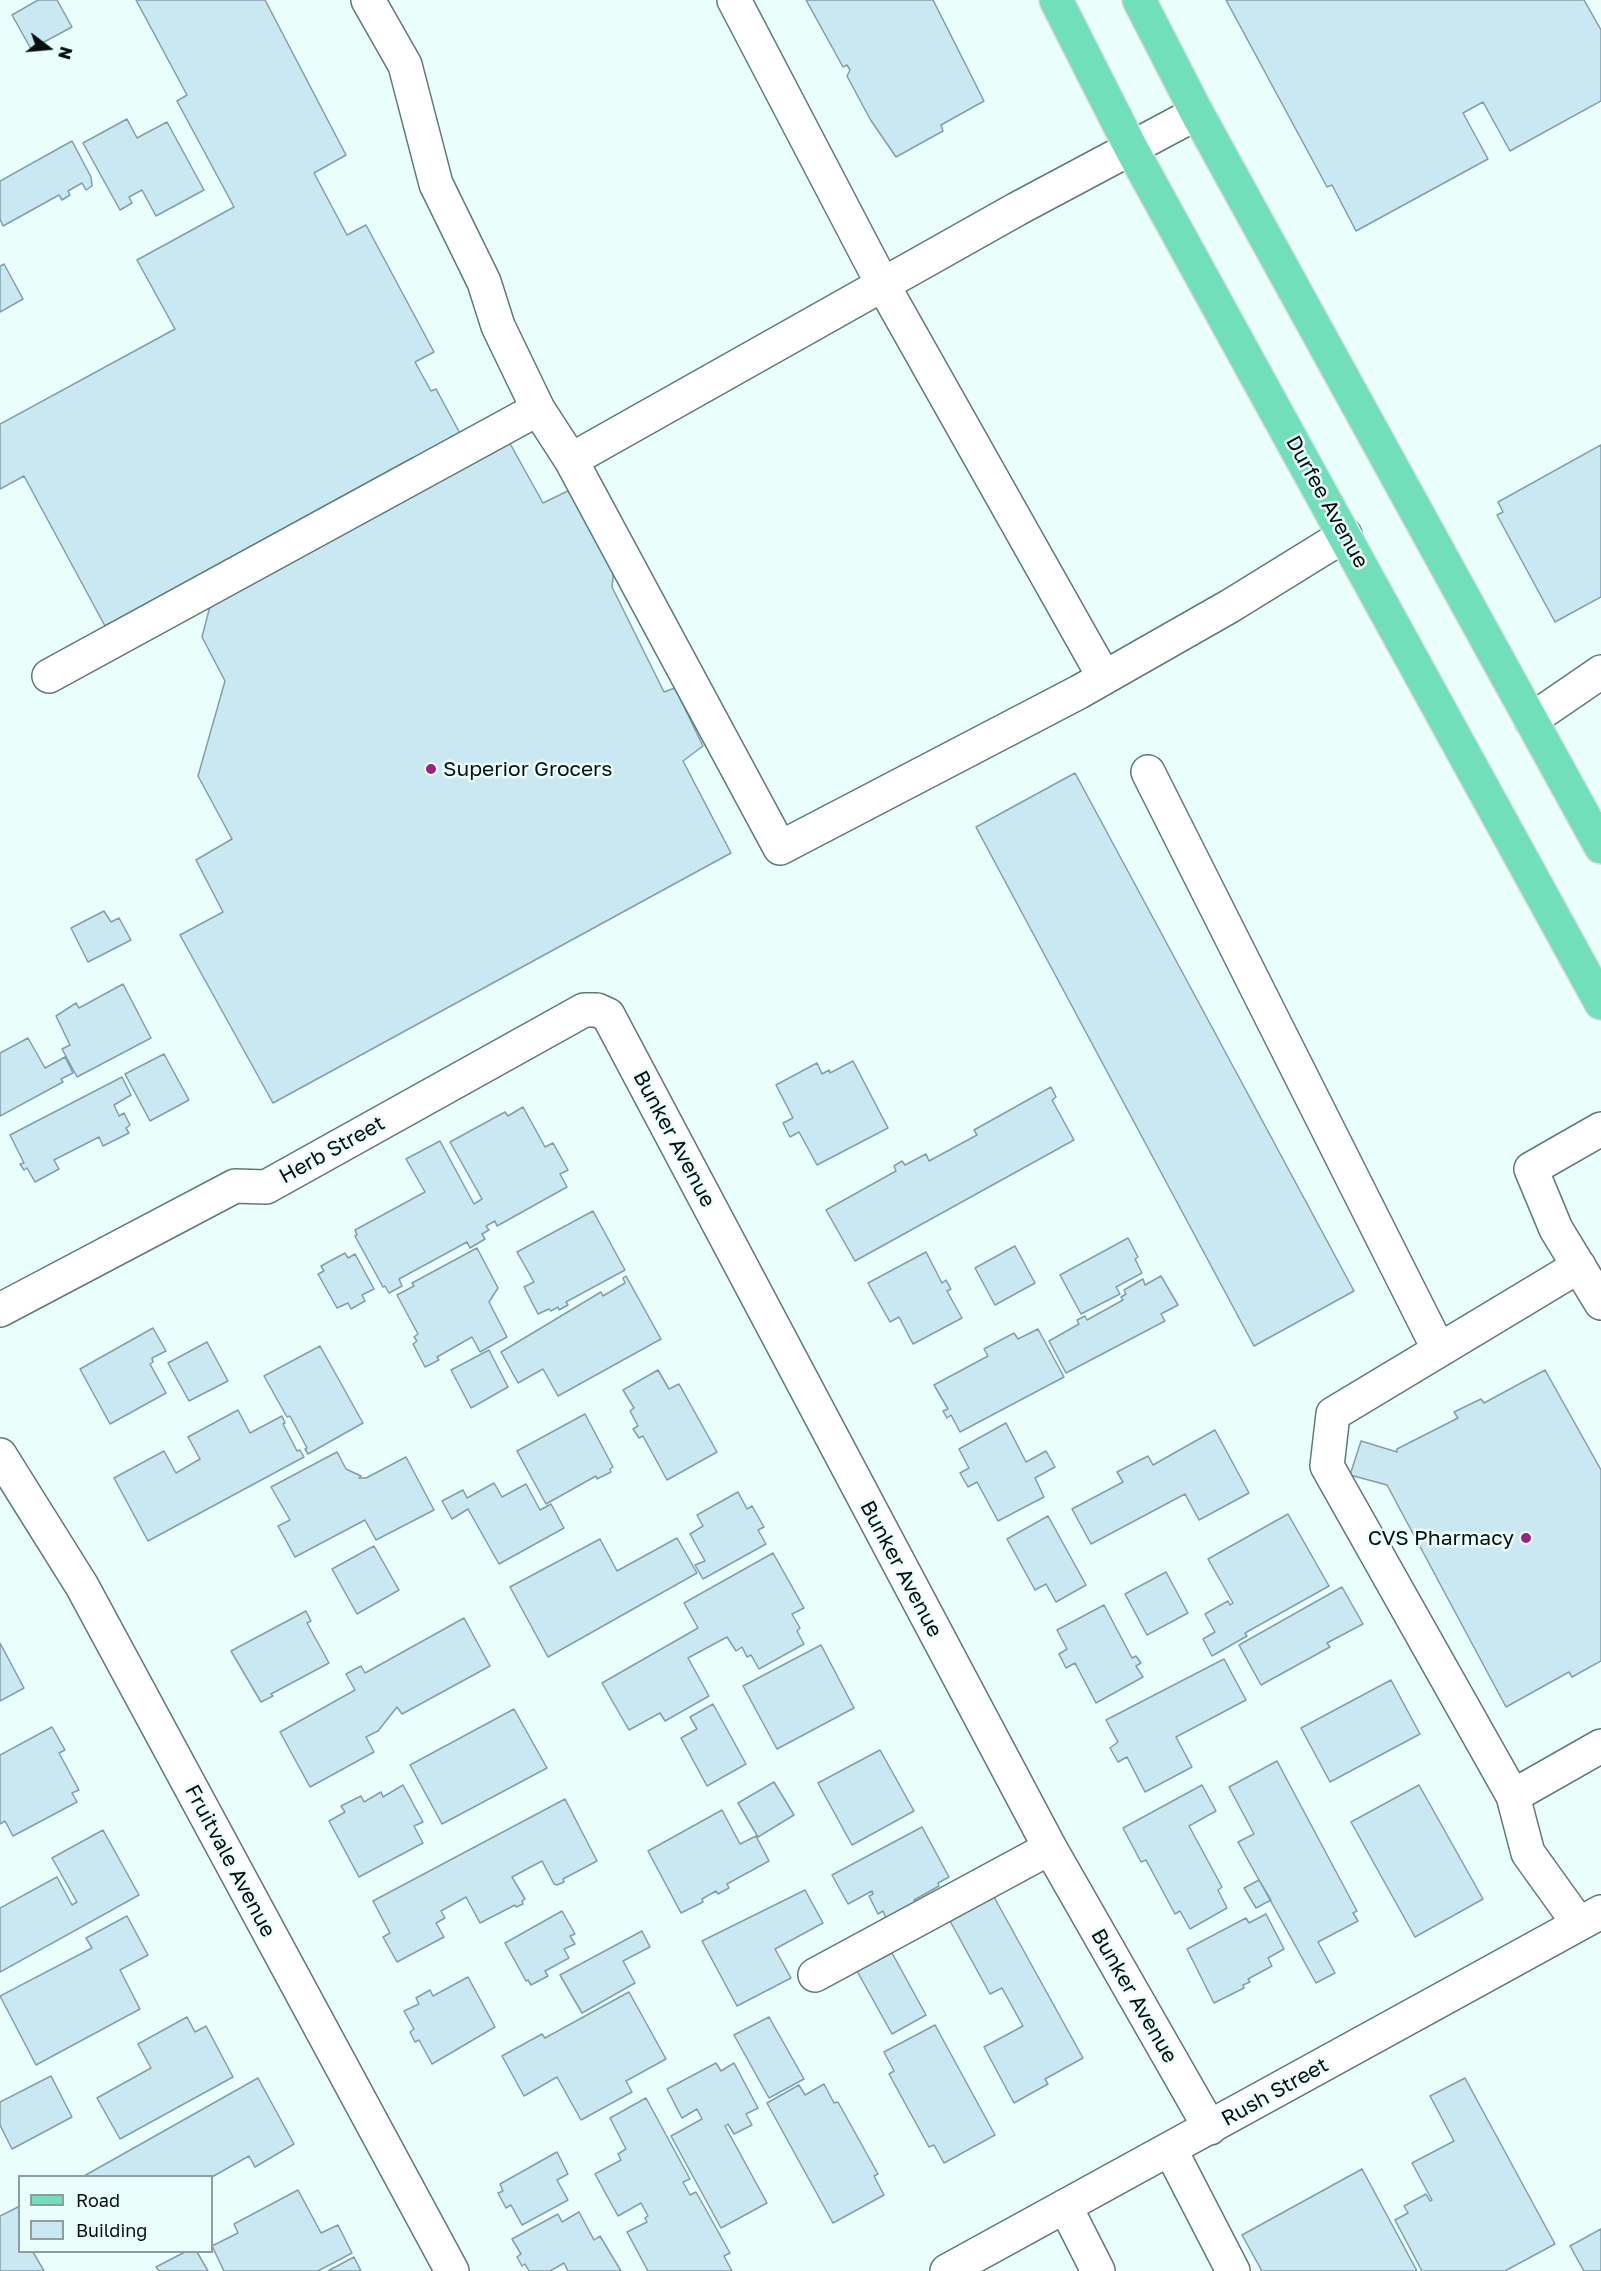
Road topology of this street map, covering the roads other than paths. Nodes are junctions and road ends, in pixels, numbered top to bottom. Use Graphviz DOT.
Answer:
graph roads {
  1 [pos="368,0"];
  2 [pos="734,0"];
  3 [pos="1056,0"];
  4 [pos="1139,0"];
  5 [pos="1197,113"];
  6 [pos="1131,148"];
  7 [pos="883,285"];
  8 [pos="538,409"];
  9 [pos="571,460"];
  10 [pos="1345,535"];
  11 [pos="1601,672"];
  12 [pos="49,676"];
  13 [pos="1104,677"];
  14 [pos="1531,720"];
  15 [pos="1148,772"];
  16 [pos="1601,847"];
  17 [pos="1601,1003"];
  18 [pos="597,1010"];
  19 [pos="1601,1130"];
  20 [pos="1579,1266"];
  21 [pos="1601,1303"];
  22 [pos="0,1310"];
  23 [pos="1439,1350"];
  24 [pos="0,1455"];
  25 [pos="1601,1746"];
  26 [pos="1513,1796"];
  27 [pos="1050,1848"];
  28 [pos="1590,1918"];
  29 [pos="815,1975"];
  30 [pos="1210,2128"];
  31 [pos="1170,2149"];
  32 [pos="1065,2206"];
  33 [pos="452,2271"];
  34 [pos="947,2271"];
  35 [pos="1098,2271"];
  36 [pos="1233,2271"];
  1 -- 8 [label="street"];
  2 -- 7 [label="street"];
  3 -- 6 [label="main road, Durfee Avenue"];
  4 -- 5 [label="main road"];
  5 -- 6 [label="street"];
  5 -- 14 [label="main road"];
  6 -- 7 [label="street"];
  6 -- 10 [label="main road, Durfee Avenue"];
  7 -- 9 [label="street"];
  7 -- 13 [label="street"];
  8 -- 9 [label="street"];
  8 -- 12 [label="street"];
  9 -- 13 [label="street"];
  10 -- 13 [label="street"];
  10 -- 17 [label="main road, Durfee Avenue"];
  11 -- 14 [label="street"];
  14 -- 16 [label="main road"];
  15 -- 23 [label="street"];
  18 -- 22 [label="street, Herb Street"];
  18 -- 27 [label="street, Bunker Avenue"];
  19 -- 20 [label="street"];
  20 -- 21 [label="street"];
  20 -- 23 [label="street"];
  23 -- 26 [label="street"];
  24 -- 33 [label="street, Fruitvale Avenue"];
  25 -- 26 [label="street"];
  26 -- 28 [label="street"];
  27 -- 29 [label="street"];
  27 -- 30 [label="street, Bunker Avenue"];
  28 -- 30 [label="street, Rush Street"];
  30 -- 31 [label="street, Rush Street"];
  31 -- 32 [label="street, Rush Street"];
  31 -- 36 [label="street"];
  32 -- 34 [label="street, Rush Street"];
  32 -- 35 [label="street"];
}
